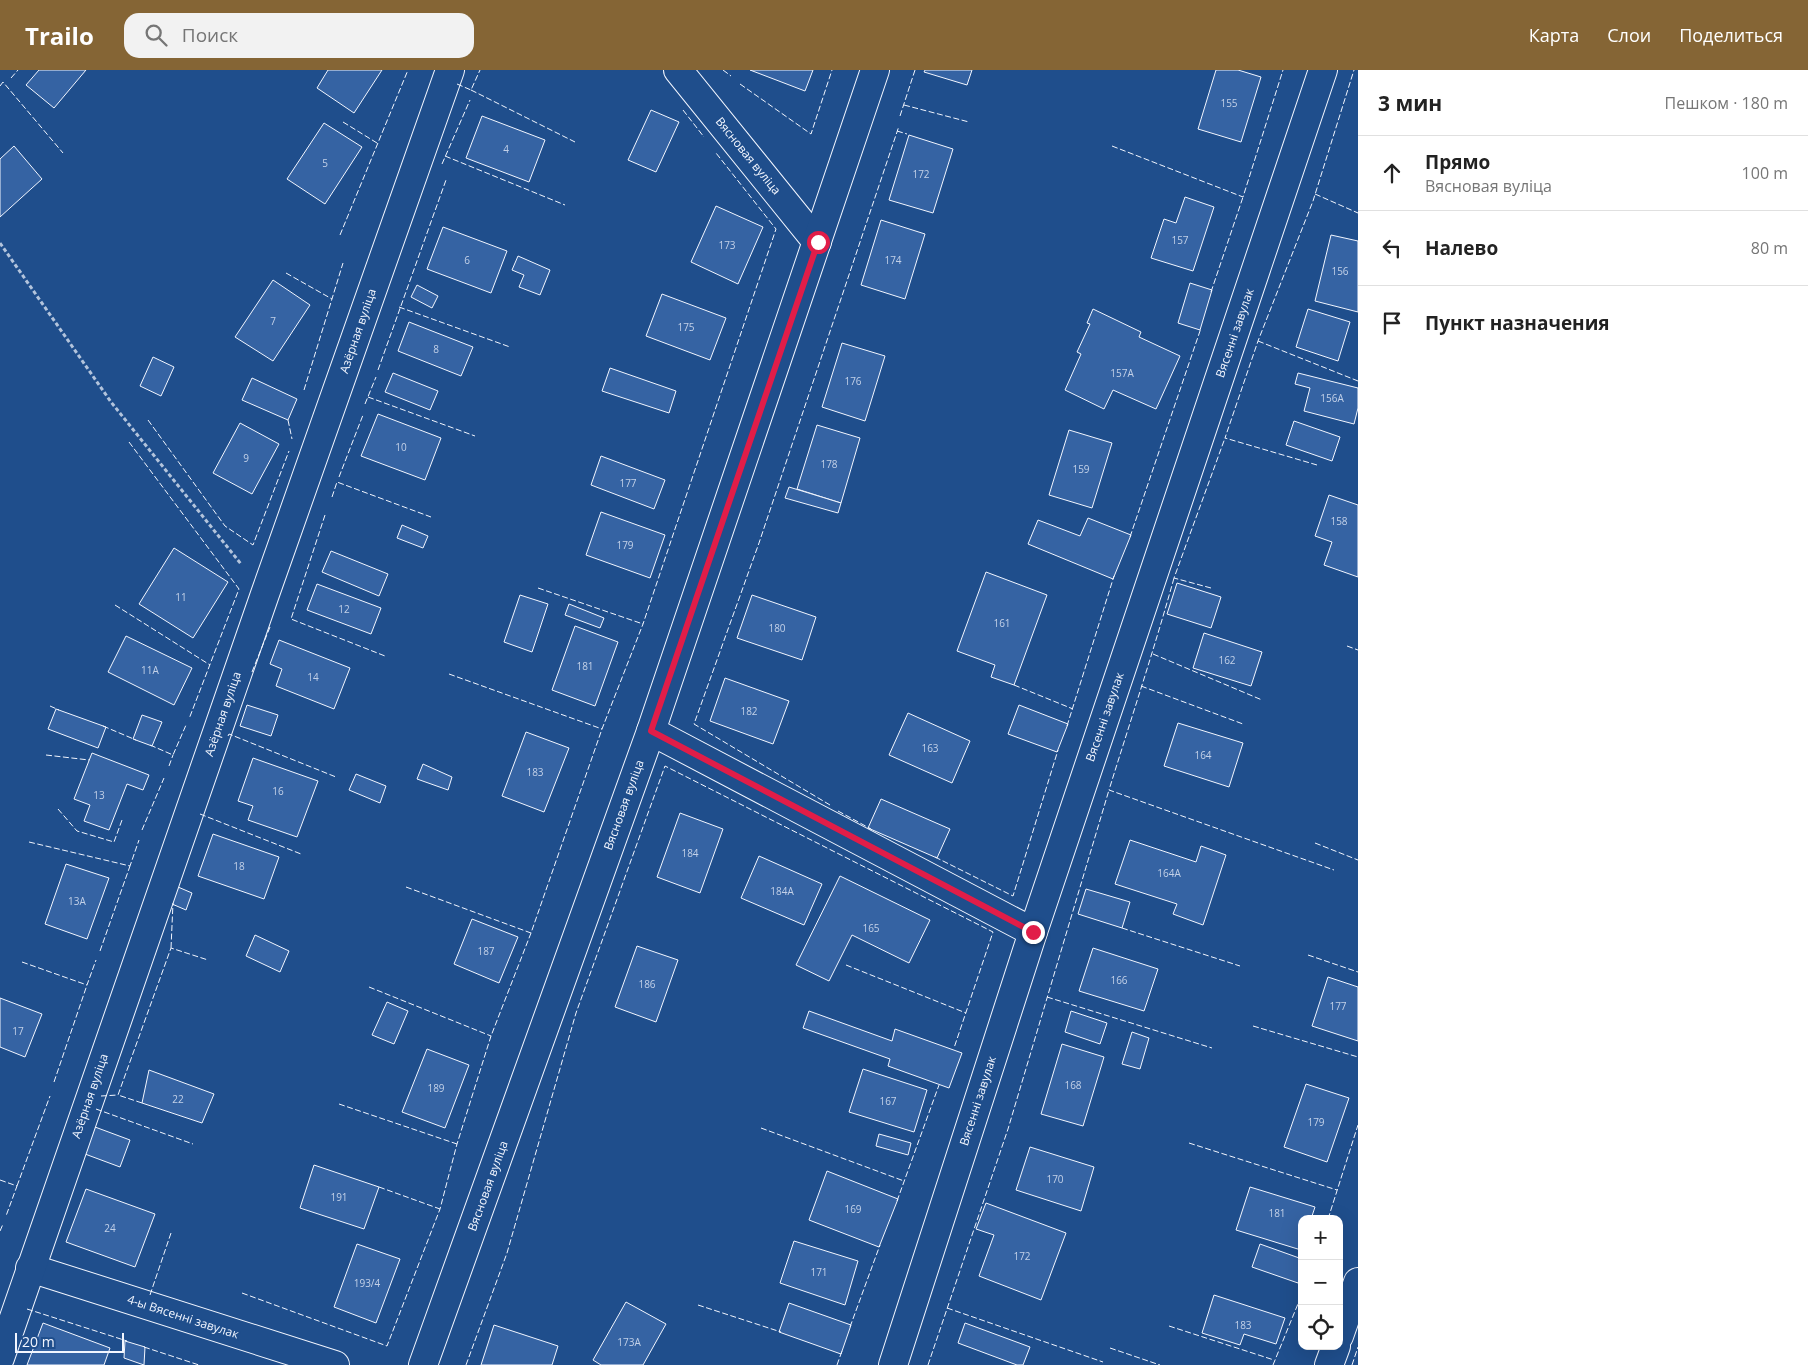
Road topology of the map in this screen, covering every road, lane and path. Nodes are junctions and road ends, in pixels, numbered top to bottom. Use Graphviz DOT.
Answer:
graph roads {
  1 [pos="450,70"];
  2 [pos="678,70"];
  3 [pos="875,70"];
  4 [pos="1323,70"];
  5 [pos="818,242"];
  6 [pos="0,243"];
  7 [pos="265,594"];
  8 [pos="651,731"];
  9 [pos="1033,932"];
  10 [pos="30,1268"];
  11 [pos="1358,1282"];
  12 [pos="1343,1325"];
  13 [pos="1335,1350"];
  14 [pos="0,1358"];
  15 [pos="336,1365"];
  16 [pos="423,1365"];
  17 [pos="893,1365"];
  18 [pos="1329,1365"];
  1 -- 7 [label="street, Азёрная вуліца"];
  2 -- 5 [label="street, Вясновая вуліца"];
  3 -- 5 [label="street, Вясновая вуліца"];
  4 -- 9 [label="street, Вясенні завулак"];
  5 -- 8 [label="street, Вясновая вуліца"];
  6 -- 7 [label="path"];
  7 -- 10 [label="street, Азёрная вуліца"];
  8 -- 9 [label="street"];
  8 -- 16 [label="street, Вясновая вуліца"];
  9 -- 17 [label="street, Вясенні завулак"];
  10 -- 14 [label="street, Азёрная вуліца"];
  10 -- 15 [label="street, 4-ы Вясенні завулак"];
  11 -- 12 [label="street"];
  13 -- 18 [label="street"];
}
